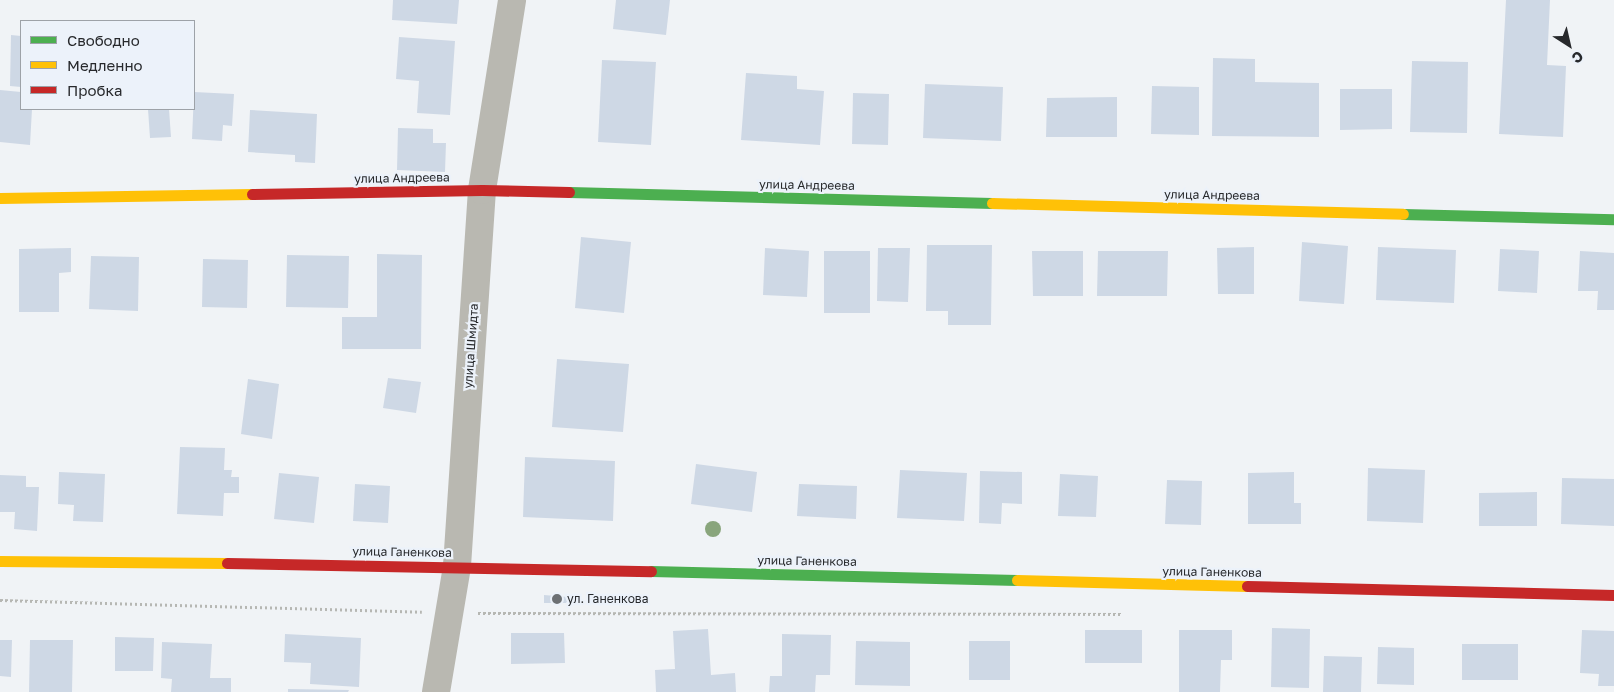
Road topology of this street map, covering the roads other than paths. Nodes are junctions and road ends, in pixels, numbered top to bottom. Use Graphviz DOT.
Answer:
graph roads {
  1 [pos="512,0"];
  2 [pos="482,190"];
  3 [pos="0,198"];
  4 [pos="1614,219"];
  5 [pos="0,561"];
  6 [pos="457,566"];
  7 [pos="1614,596"];
  8 [pos="436,692"];
  1 -- 2 [label="street, улица Шмидта"];
  2 -- 3 [label="street, улица Андреева"];
  2 -- 4 [label="street, улица Андреева"];
  2 -- 6 [label="street, улица Шмидта"];
  5 -- 6 [label="street, улица Ганенкова"];
  6 -- 7 [label="street, улица Ганенкова"];
  6 -- 8 [label="street, улица Шмидта"];
}
